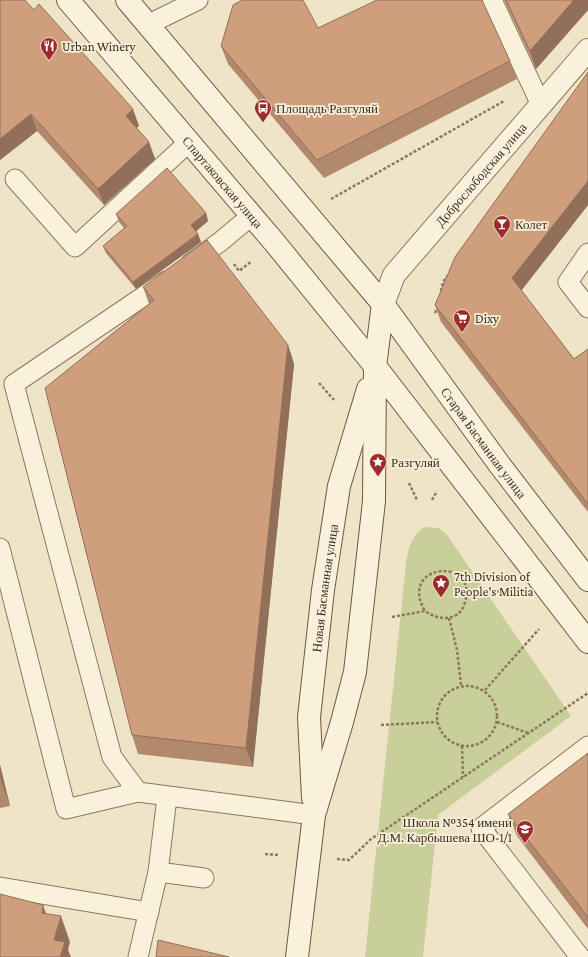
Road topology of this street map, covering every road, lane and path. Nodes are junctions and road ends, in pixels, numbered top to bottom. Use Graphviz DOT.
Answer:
graph roads {
  1 [pos="68,0"];
  2 [pos="126,0"];
  3 [pos="198,0"];
  4 [pos="492,0"];
  5 [pos="147,25"];
  6 [pos="588,50"];
  7 [pos="533,85"];
  8 [pos="541,105"];
  9 [pos="189,142"];
  10 [pos="15,179"];
  11 [pos="329,200"];
  12 [pos="251,216"];
  13 [pos="588,253"];
  14 [pos="253,261"];
  15 [pos="239,271"];
  16 [pos="448,276"];
  17 [pos="440,295"];
  18 [pos="383,304"];
  19 [pos="437,307"];
  20 [pos="588,308"];
  21 [pos="436,314"];
  22 [pos="375,366"];
  23 [pos="319,382"];
  24 [pos="335,400"];
  25 [pos="409,483"];
  26 [pos="417,500"];
  27 [pos="0,548"];
  28 [pos="588,580"];
  29 [pos="509,590"];
  30 [pos="467,595"];
  31 [pos="425,611"];
  32 [pos="392,617"];
  33 [pos="449,618"];
  34 [pos="538,629"];
  35 [pos="588,642"];
  36 [pos="461,686"];
  37 [pos="485,690"];
  38 [pos="588,693"];
  39 [pos="437,722"];
  40 [pos="497,722"];
  41 [pos="381,725"];
  42 [pos="528,733"];
  43 [pos="462,746"];
  44 [pos="588,746"];
  45 [pos="463,778"];
  46 [pos="138,792"];
  47 [pos="167,797"];
  48 [pos="314,815"];
  49 [pos="265,854"];
  50 [pos="278,855"];
  51 [pos="348,860"];
  52 [pos="158,872"];
  53 [pos="204,878"];
  54 [pos="0,887"];
  55 [pos="149,912"];
  56 [pos="138,957"];
  57 [pos="297,957"];
  58 [pos="580,957"];
  1 -- 9 [label="main road, Спартаковская улица"];
  2 -- 5 [label="main road"];
  3 -- 5 [label="lane"];
  4 -- 7 [label="lane"];
  5 -- 18 [label="main road"];
  6 -- 8 [label="main road, Доброслободская улица"];
  7 -- 8 [label="lane"];
  7 -- 11 [label="path"];
  8 -- 18 [label="main road, Доброслободская улица"];
  9 -- 10 [label="lane"];
  9 -- 12 [label="main road, Спартаковская улица"];
  12 -- 22 [label="main road, Спартаковская улица"];
  12 -- 46 [label="lane"];
  13 -- 20 [label="lane"];
  14 -- 15 [label="path"];
  16 -- 17 [label="path"];
  18 -- 22 [label="main road, Новая Басманная улица"];
  18 -- 28 [label="main road, Старая Басманная улица"];
  19 -- 21 [label="path"];
  22 -- 35 [label="main road"];
  22 -- 48 [label="main road, Новая Басманная улица"];
  22 -- 48 [label="main road, Новая Басманная улица"];
  23 -- 24 [label="path"];
  25 -- 26 [label="path"];
  27 -- 46 [label="lane"];
  29 -- 30 [label="path"];
  30 -- 31 [label="path"];
  30 -- 33 [label="path"];
  31 -- 32 [label="path"];
  31 -- 33 [label="path"];
  33 -- 36 [label="path"];
  34 -- 37 [label="path"];
  36 -- 37 [label="path"];
  36 -- 39 [label="path"];
  37 -- 40 [label="path"];
  38 -- 42 [label="path"];
  39 -- 41 [label="path"];
  39 -- 43 [label="path"];
  40 -- 42 [label="path"];
  40 -- 43 [label="path"];
  42 -- 45 [label="path"];
  43 -- 45 [label="path"];
  44 -- 58 [label="lane"];
  45 -- 51 [label="path"];
  46 -- 47 [label="lane"];
  47 -- 48 [label="lane"];
  47 -- 52 [label="lane"];
  48 -- 57 [label="main road, Новая Басманная улица"];
  49 -- 50 [label="path"];
  52 -- 53 [label="lane"];
  52 -- 55 [label="lane"];
  54 -- 55 [label="lane"];
  55 -- 56 [label="lane"];
}
